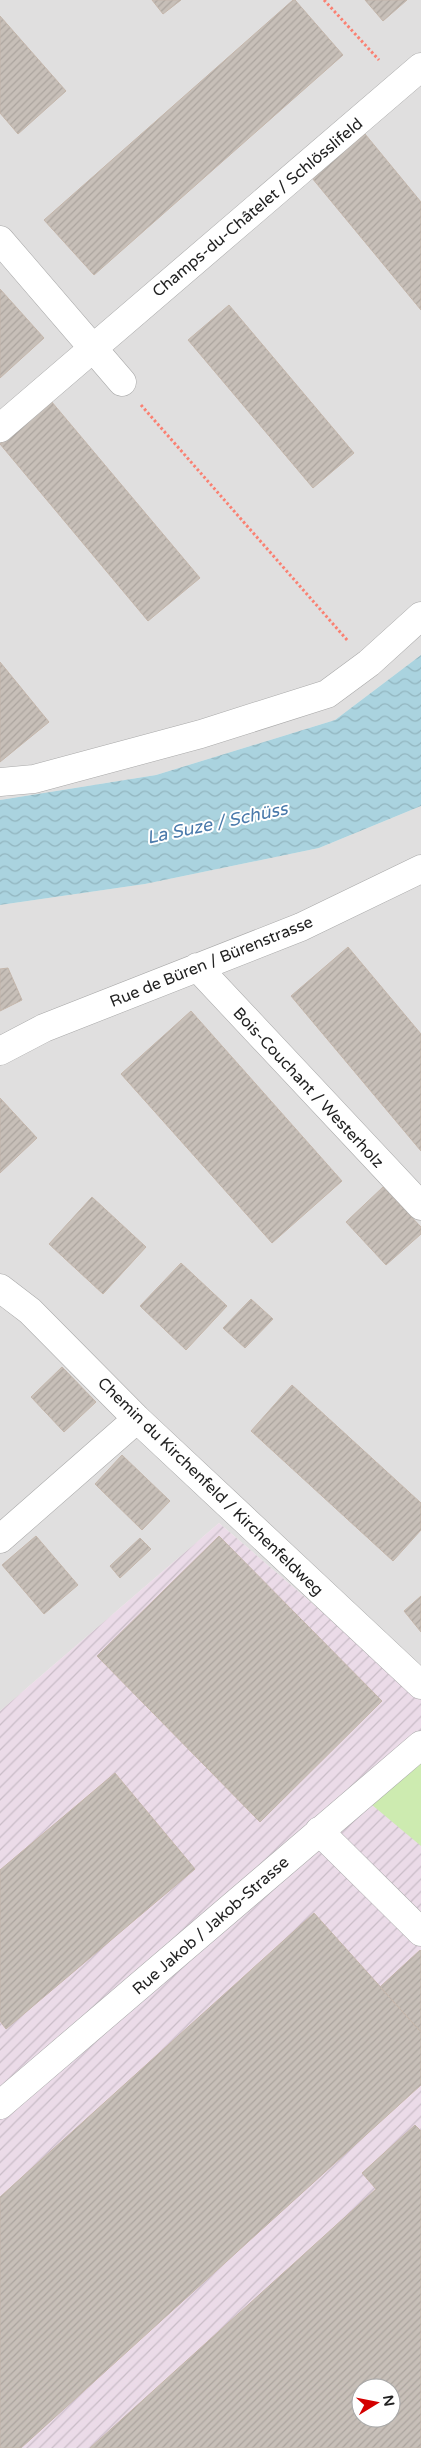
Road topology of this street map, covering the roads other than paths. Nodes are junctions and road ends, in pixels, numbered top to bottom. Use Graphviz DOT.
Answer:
graph roads {
  1 [pos="412,83"];
  2 [pos="0,240"];
  3 [pos="93,347"];
  4 [pos="122,382"];
  5 [pos="0,428"];
  6 [pos="421,616"];
  7 [pos="0,782"];
  8 [pos="421,869"];
  9 [pos="197,967"];
  10 [pos="0,1051"];
  11 [pos="421,1206"];
  12 [pos="0,1288"];
  13 [pos="137,1419"];
  14 [pos="0,1539"];
  15 [pos="421,1685"];
  16 [pos="421,1745"];
  17 [pos="319,1831"];
  18 [pos="421,1932"];
  19 [pos="0,2105"];
  1 -- 3 [label="street, Champs-du-Châtelet / Schlösslifeld"];
  2 -- 3 [label="street"];
  3 -- 4 [label="street"];
  3 -- 5 [label="street, Champs-du-Châtelet / Schlösslifeld"];
  6 -- 7 [label="street"];
  8 -- 9 [label="street, Rue de Büren / Bürenstrasse"];
  9 -- 10 [label="street, Rue de Büren / Bürenstrasse"];
  9 -- 11 [label="street, Bois-Couchant / Westerholz"];
  12 -- 13 [label="street, Chemin du Kirchenfeld / Kirchenfeldweg"];
  13 -- 14 [label="street"];
  13 -- 15 [label="street, Chemin du Kirchenfeld / Kirchenfeldweg"];
  16 -- 17 [label="street, Rue Jakob / Jakob-Strasse"];
  17 -- 18 [label="street"];
  17 -- 19 [label="street, Rue Jakob / Jakob-Strasse"];
}
